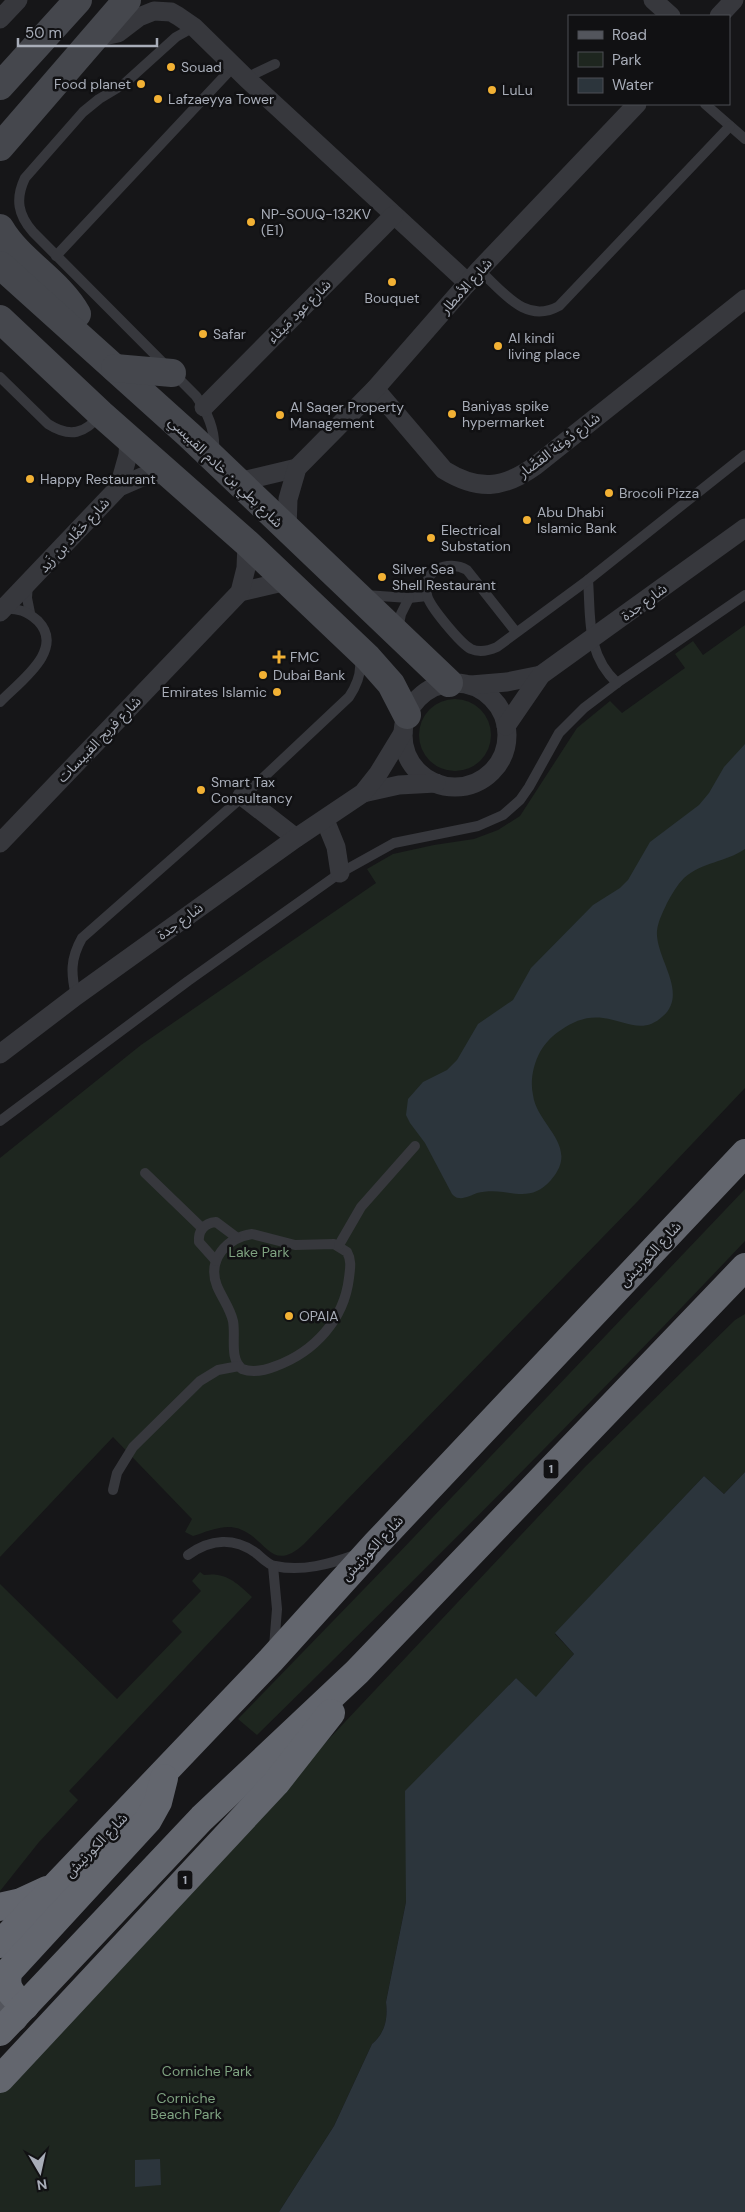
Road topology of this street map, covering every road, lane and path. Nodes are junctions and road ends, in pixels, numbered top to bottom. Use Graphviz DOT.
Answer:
graph roads {
  1 [pos="18,0"];
  2 [pos="78,0"];
  3 [pos="127,0"];
  4 [pos="653,0"];
  5 [pos="738,4"];
  6 [pos="159,5"];
  7 [pos="670,15"];
  8 [pos="721,15"];
  9 [pos="0,19"];
  10 [pos="194,27"];
  11 [pos="94,38"];
  12 [pos="275,64"];
  13 [pos="240,72"];
  14 [pos="56,84"];
  15 [pos="0,86"];
  16 [pos="636,105"];
  17 [pos="707,105"];
  18 [pos="730,126"];
  19 [pos="745,139"];
  20 [pos="0,147"];
  21 [pos="0,167"];
  22 [pos="394,215"];
  23 [pos="0,228"];
  24 [pos="56,256"];
  25 [pos="0,265"];
  26 [pos="474,276"];
  27 [pos="745,299"];
  28 [pos="0,319"];
  29 [pos="84,340"];
  30 [pos="116,368"];
  31 [pos="172,373"];
  32 [pos="0,377"];
  33 [pos="375,389"];
  34 [pos="204,407"];
  35 [pos="101,414"];
  36 [pos="129,438"];
  37 [pos="745,455"];
  38 [pos="213,458"];
  39 [pos="296,468"];
  40 [pos="167,473"];
  41 [pos="238,482"];
  42 [pos="119,488"];
  43 [pos="745,528"];
  44 [pos="287,530"];
  45 [pos="247,543"];
  46 [pos="588,580"];
  47 [pos="288,581"];
  48 [pos="29,582"];
  49 [pos="240,592"];
  50 [pos="353,594"];
  51 [pos="745,595"];
  52 [pos="427,596"];
  53 [pos="409,598"];
  54 [pos="1,611"];
  55 [pos="30,613"];
  56 [pos="516,632"];
  57 [pos="399,637"];
  58 [pos="592,640"];
  59 [pos="357,649"];
  60 [pos="541,675"];
  61 [pos="618,683"];
  62 [pos="460,684"];
  63 [pos="0,702"];
  64 [pos="405,724"];
  65 [pos="506,726"];
  66 [pos="436,783"];
  67 [pos="364,793"];
  68 [pos="242,796"];
  69 [pos="325,820"];
  70 [pos="296,838"];
  71 [pos="0,843"];
  72 [pos="340,873"];
  73 [pos="76,996"];
  74 [pos="0,1054"];
  75 [pos="0,1121"];
  76 [pos="415,1146"];
  77 [pos="745,1153"];
  78 [pos="145,1174"];
  79 [pos="202,1228"];
  80 [pos="236,1237"];
  81 [pos="339,1245"];
  82 [pos="216,1261"];
  83 [pos="745,1267"];
  84 [pos="239,1366"];
  85 [pos="113,1490"];
  86 [pos="376,1544"];
  87 [pos="188,1555"];
  88 [pos="273,1566"];
  89 [pos="271,1660"];
  90 [pos="357,1672"];
  91 [pos="165,1772"];
  92 [pos="63,1880"];
  93 [pos="0,1908"];
  94 [pos="0,1944"];
  95 [pos="10,2015"];
  96 [pos="0,2079"];
  1 -- 9 [label="street"];
  2 -- 15 [label="street"];
  3 -- 11 [label="street"];
  4 -- 7 [label="street"];
  5 -- 8 [label="street"];
  6 -- 10 [label="street"];
  6 -- 11 [label="street"];
  10 -- 13 [label="street"];
  10 -- 24 [label="lane"];
  11 -- 14 [label="street"];
  12 -- 13 [label="lane"];
  13 -- 22 [label="street"];
  13 -- 24 [label="lane"];
  14 -- 20 [label="street"];
  14 -- 21 [label="street"];
  16 -- 26 [label="street, شارع الأمطار"];
  17 -- 18 [label="lane"];
  18 -- 19 [label="lane"];
  18 -- 26 [label="lane"];
  22 -- 26 [label="street"];
  22 -- 34 [label="street, شارع عود مَيثاء"];
  23 -- 29 [label="street"];
  24 -- 31 [label="lane"];
  25 -- 29 [label="street, شارع بطي بن خادم القبيسي"];
  26 -- 33 [label="street, شارع الأمطار"];
  27 -- 33 [label="street, شارع دُوغة القصَّار"];
  28 -- 35 [label="street"];
  29 -- 30 [label="street, شارع بطي بن خادم القبيسي"];
  30 -- 31 [label="street"];
  30 -- 38 [label="street, شارع بطي بن خادم القبيسي"];
  31 -- 34 [label="lane"];
  32 -- 35 [label="lane"];
  33 -- 39 [label="street, شارع الأمطار"];
  34 -- 38 [label="lane"];
  35 -- 36 [label="street"];
  36 -- 40 [label="street"];
  36 -- 42 [label="street, شارع حَمَّاد بن زَيد"];
  37 -- 46 [label="lane"];
  38 -- 41 [label="street, شارع بطي بن خادم القبيسي"];
  39 -- 41 [label="street"];
  39 -- 44 [label="street"];
  40 -- 42 [label="street, شارع حَمَّاد بن زَيد"];
  40 -- 45 [label="street"];
  41 -- 44 [label="street, شارع بطي بن خادم القبيسي"];
  42 -- 48 [label="street, شارع حَمَّاد بن زَيد"];
  43 -- 58 [label="street, شارع جدة"];
  44 -- 50 [label="street, شارع بطي بن خادم القبيسي"];
  45 -- 47 [label="street"];
  45 -- 49 [label="street, شارع فريج القبيسات"];
  46 -- 56 [label="lane"];
  46 -- 58 [label="lane"];
  47 -- 49 [label="street"];
  47 -- 59 [label="street"];
  48 -- 54 [label="street, شارع حَمَّاد بن زَيد"];
  48 -- 55 [label="lane, شارع حَمَّاد بن زَيد"];
  49 -- 71 [label="street, شارع فريج القبيسات"];
  50 -- 53 [label="lane"];
  50 -- 57 [label="street, شارع بطي بن خادم القبيسي"];
  51 -- 61 [label="lane"];
  52 -- 53 [label="lane"];
  52 -- 56 [label="lane"];
  52 -- 56 [label="lane"];
  53 -- 57 [label="lane"];
  54 -- 55 [label="lane, شارع حَمَّاد بن زَيد"];
  55 -- 63 [label="lane"];
  57 -- 62 [label="street, شارع بطي بن خادم القبيسي"];
  58 -- 60 [label="street, شارع جدة"];
  58 -- 61 [label="lane"];
  59 -- 64 [label="street"];
  59 -- 68 [label="lane"];
  60 -- 62 [label="street, شارع جدة"];
  60 -- 65 [label="street, شارع جدة"];
  61 -- 72 [label="lane"];
  62 -- 64 [label="street"];
  62 -- 65 [label="street"];
  64 -- 66 [label="street"];
  64 -- 67 [label="street, شارع جدة"];
  65 -- 66 [label="street"];
  66 -- 67 [label="street, شارع جدة"];
  67 -- 69 [label="street, شارع جدة"];
  68 -- 70 [label="street"];
  68 -- 73 [label="lane"];
  69 -- 70 [label="street, شارع جدة"];
  69 -- 72 [label="street"];
  70 -- 73 [label="street, شارع جدة"];
  72 -- 75 [label="lane"];
  73 -- 74 [label="street, شارع جدة"];
  76 -- 81 [label="lane"];
  77 -- 86 [label="highway, شارع الكورنيش"];
  78 -- 79 [label="lane"];
  79 -- 80 [label="lane"];
  79 -- 82 [label="lane"];
  80 -- 81 [label="lane"];
  80 -- 82 [label="lane"];
  81 -- 84 [label="lane"];
  82 -- 84 [label="lane"];
  83 -- 90 [label="highway, 1"];
  84 -- 85 [label="lane"];
  86 -- 88 [label="lane"];
  86 -- 89 [label="highway, شارع الكورنيش"];
  87 -- 88 [label="lane"];
  88 -- 89 [label="lane"];
  89 -- 91 [label="highway, شارع الكورنيش"];
  90 -- 95 [label="highway, 1"];
  90 -- 96 [label="highway, 1"];
  91 -- 92 [label="highway, شارع الكورنيش"];
  91 -- 95 [label="highway"];
  92 -- 93 [label="highway"];
  92 -- 94 [label="highway, شارع الكورنيش"];
}
